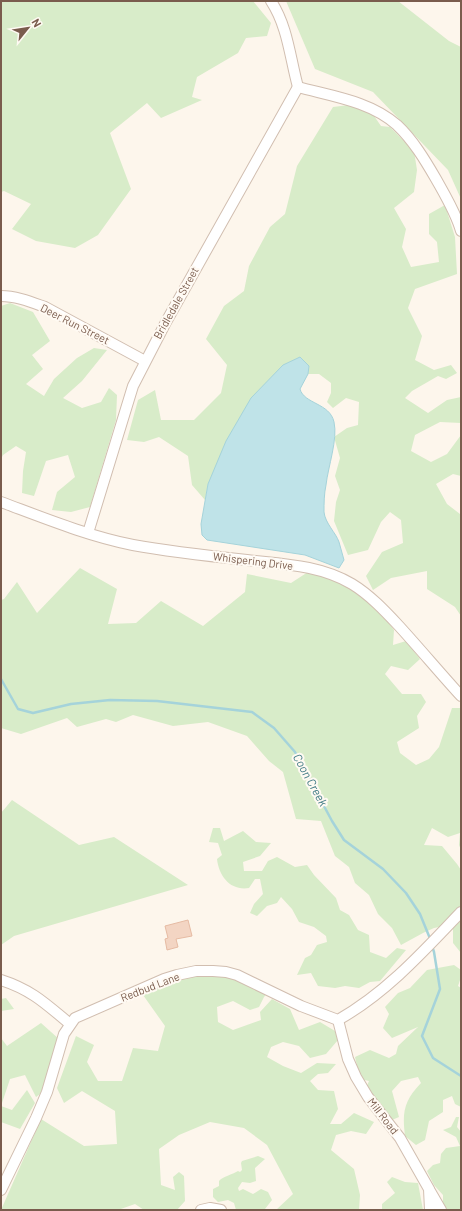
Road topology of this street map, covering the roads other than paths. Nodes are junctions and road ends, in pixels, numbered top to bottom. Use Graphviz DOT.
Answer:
graph roads {
  1 [pos="271,1"];
  2 [pos="298,87"];
  3 [pos="461,231"];
  4 [pos="1,296"];
  5 [pos="145,361"];
  6 [pos="1,502"];
  7 [pos="88,533"];
  8 [pos="461,696"];
  9 [pos="461,912"];
  10 [pos="1,980"];
  11 [pos="338,1020"];
  12 [pos="70,1024"];
  13 [pos="429,1189"];
  14 [pos="1,1190"];
  15 [pos="201,1210"];
  16 [pos="221,1210"];
  17 [pos="430,1210"];
  18 [pos="441,1210"];
  1 -- 2 [label="street"];
  2 -- 3 [label="street"];
  2 -- 5 [label="street, Bridledale Street"];
  4 -- 5 [label="street, Deer Run Street"];
  5 -- 7 [label="street, Bridledale Street"];
  6 -- 7 [label="street, Whispering Drive"];
  7 -- 8 [label="street, Whispering Drive"];
  9 -- 11 [label="street"];
  10 -- 12 [label="street"];
  11 -- 12 [label="street, Redbud Lane"];
  11 -- 13 [label="street, Mill Road"];
  12 -- 14 [label="street"];
  13 -- 17 [label="street, Mill Road"];
  13 -- 18 [label="street"];
  15 -- 16 [label="street"];
}
